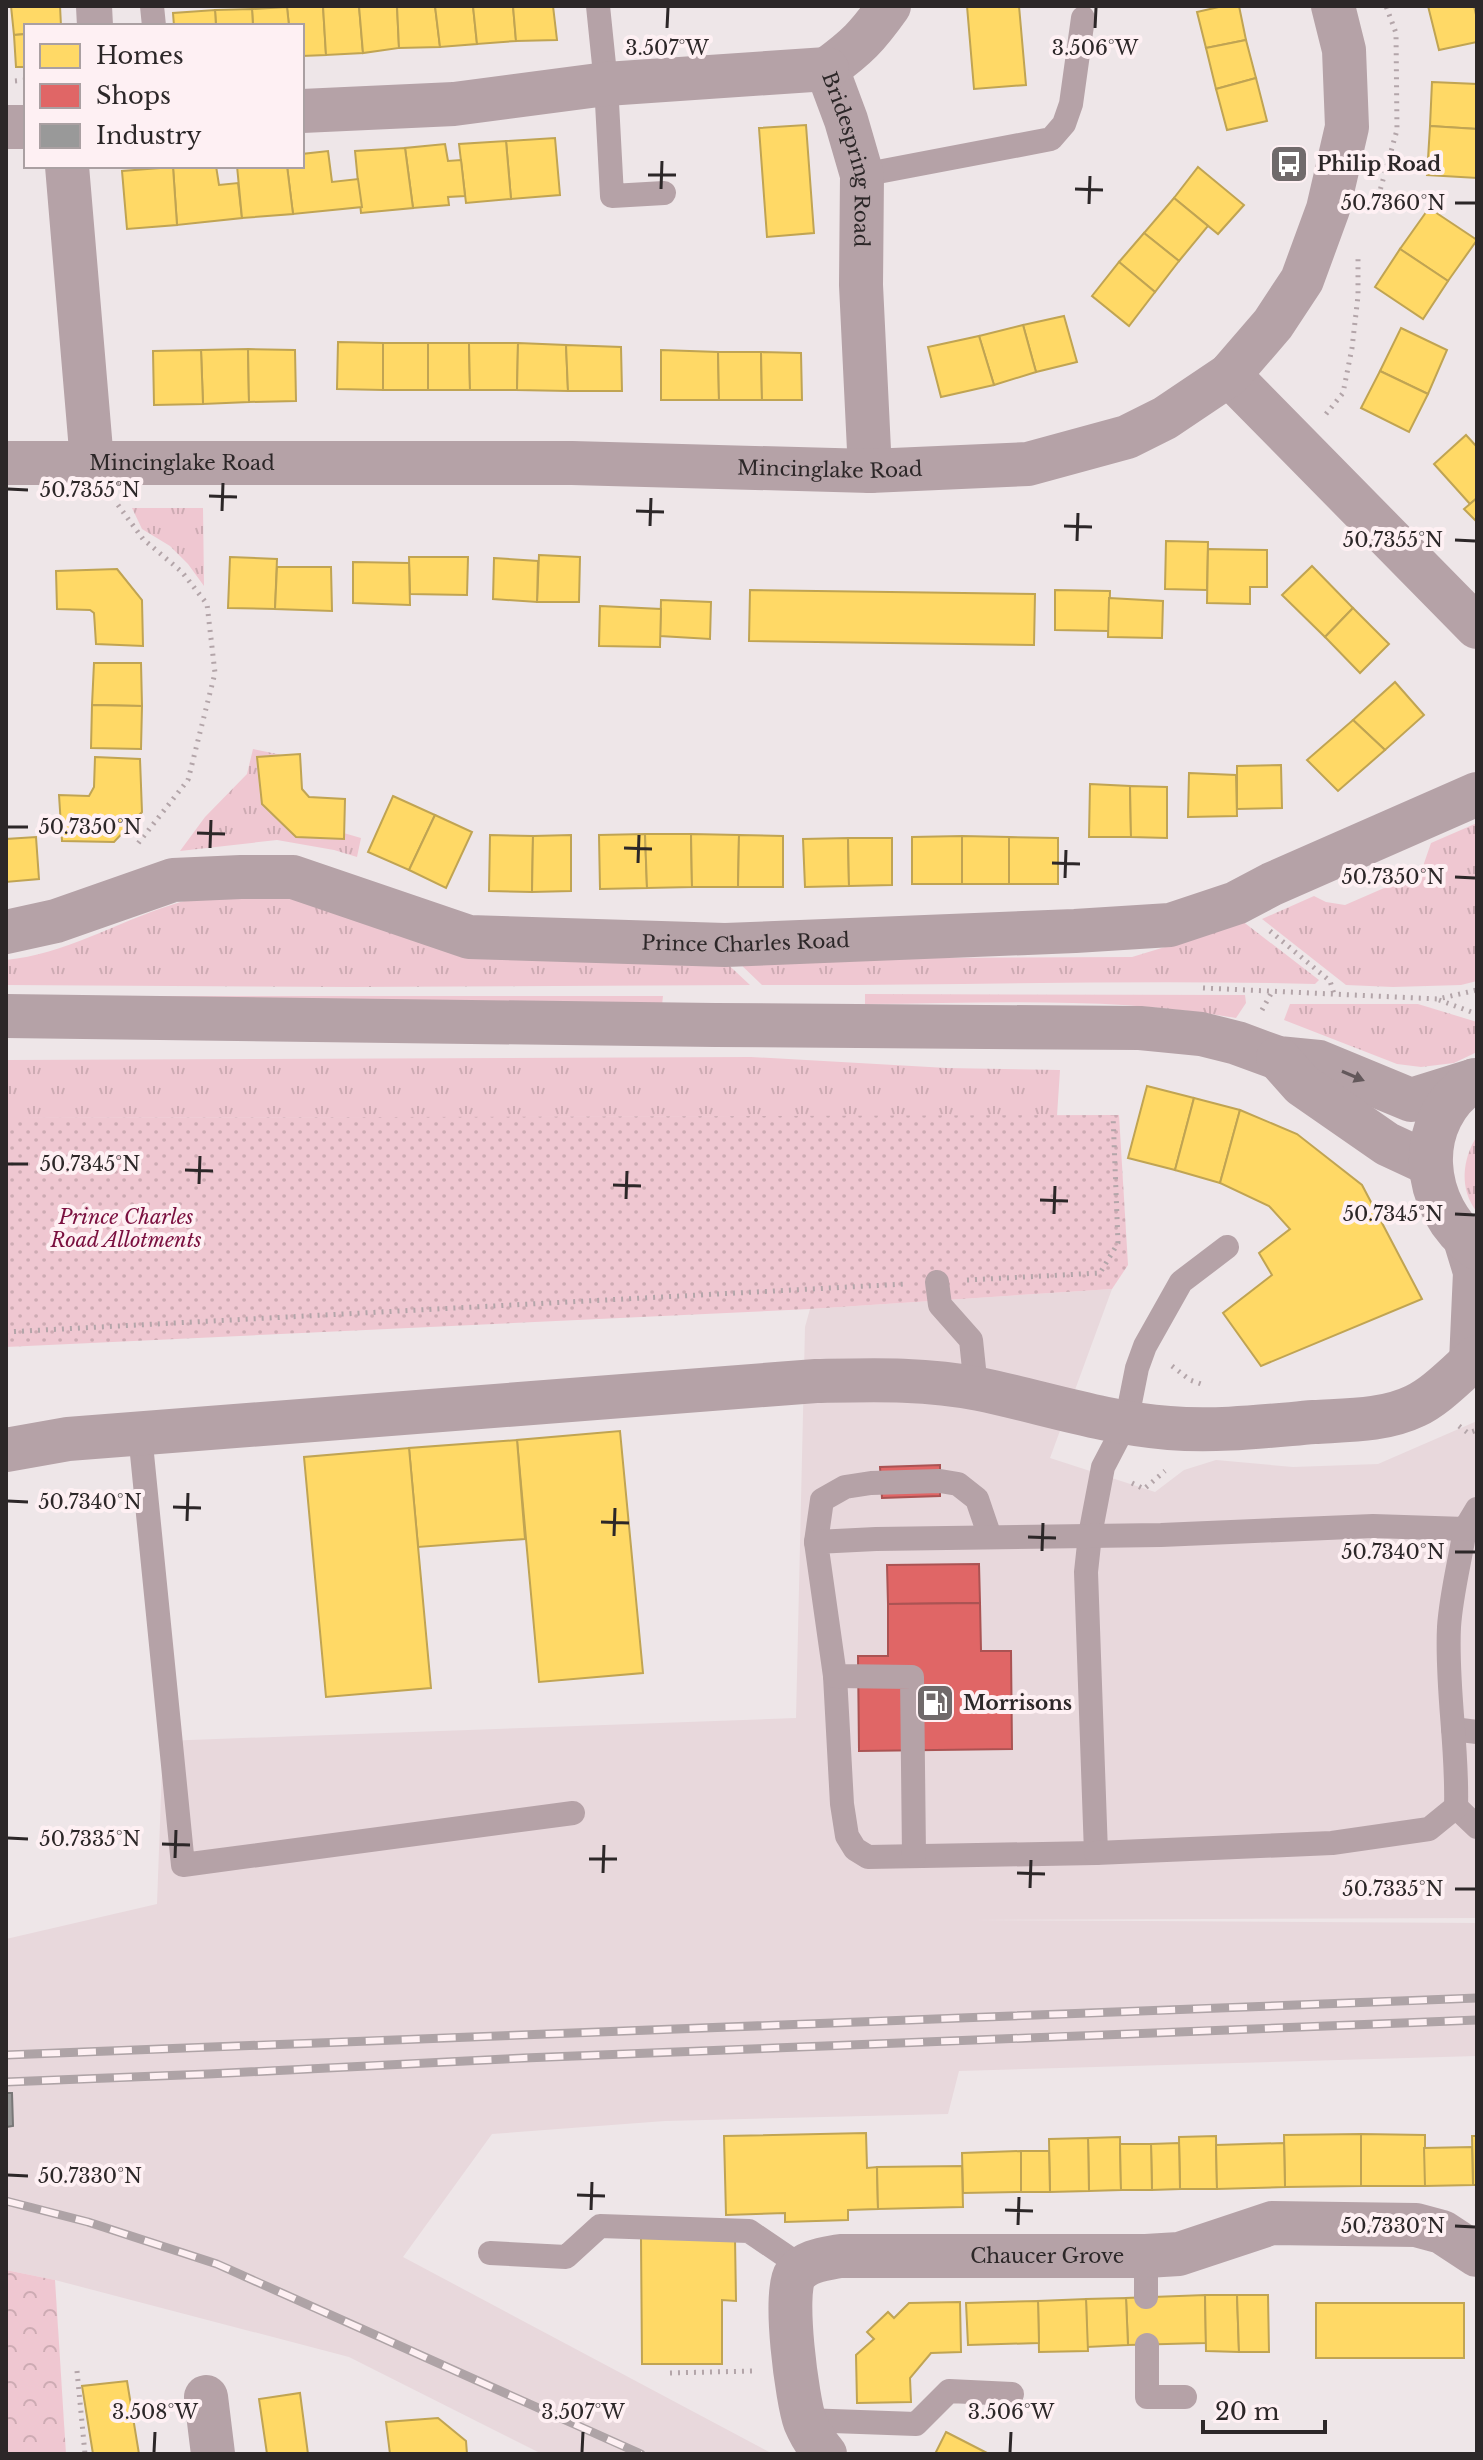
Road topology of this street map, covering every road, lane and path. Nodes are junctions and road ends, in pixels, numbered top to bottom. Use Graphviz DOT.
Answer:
graph roads {
  1 [pos="598,6"];
  2 [pos="889,6"];
  3 [pos="1333,6"];
  4 [pos="1083,18"];
  5 [pos="827,69"];
  6 [pos="606,84"];
  7 [pos="304,111"];
  8 [pos="67,168"];
  9 [pos="862,175"];
  10 [pos="664,193"];
  11 [pos="1229,375"];
  12 [pos="6,463"];
  13 [pos="105,463"];
  14 [pos="870,471"];
  15 [pos="1477,627"];
  16 [pos="1477,794"];
  17 [pos="109,902"];
  18 [pos="1236,903"];
  19 [pos="6,932"];
  20 [pos="1477,990"];
  21 [pos="1438,999"];
  22 [pos="1477,1014"];
  23 [pos="6,1016"];
  24 [pos="1278,1058"];
  25 [pos="1474,1080"];
  26 [pos="1113,1115"];
  27 [pos="1430,1164"];
  28 [pos="1471,1243"];
  29 [pos="1227,1247"];
  30 [pos="937,1282"];
  31 [pos="6,1332"];
  32 [pos="1145,1346"];
  33 [pos="1474,1360"];
  34 [pos="1205,1386"];
  35 [pos="976,1388"];
  36 [pos="1126,1423"];
  37 [pos="140,1434"];
  38 [pos="6,1438"];
  39 [pos="68,1439"];
  40 [pos="6,1450"];
  41 [pos="1471,1519"];
  42 [pos="1090,1535"];
  43 [pos="990,1537"];
  44 [pos="816,1542"];
  45 [pos="835,1676"];
  46 [pos="1465,1731"];
  47 [pos="1456,1807"];
  48 [pos="573,1813"];
  49 [pos="1477,1827"];
  50 [pos="1096,1853"];
  51 [pos="914,1856"];
  52 [pos="490,2253"];
  53 [pos="1477,2255"];
  54 [pos="802,2267"];
  55 [pos="1147,2345"];
  56 [pos="796,2370"];
  57 [pos="77,2371"];
  58 [pos="670,2373"];
  59 [pos="1012,2394"];
  60 [pos="206,2397"];
  61 [pos="1185,2397"];
  62 [pos="814,2437"];
  63 [pos="85,2454"];
  64 [pos="213,2454"];
  1 -- 6 [label="lane"];
  2 -- 5 [label="street"];
  3 -- 11 [label="street, Mincinglake Road"];
  4 -- 9 [label="lane"];
  5 -- 6 [label="street, Bridespring Road"];
  5 -- 9 [label="street, Bridespring Road"];
  6 -- 7 [label="street, Bridespring Road"];
  6 -- 10 [label="lane"];
  8 -- 13 [label="street"];
  9 -- 14 [label="street, Bridespring Road"];
  11 -- 14 [label="street, Mincinglake Road"];
  11 -- 15 [label="street"];
  12 -- 13 [label="street, Mincinglake Road"];
  13 -- 14 [label="street, Mincinglake Road"];
  13 -- 17 [label="path"];
  16 -- 18 [label="street, Prince Charles Road"];
  17 -- 18 [label="street, Prince Charles Road"];
  17 -- 19 [label="street, Prince Charles Road"];
  18 -- 21 [label="path"];
  20 -- 21 [label="path"];
  21 -- 22 [label="path"];
  23 -- 24 [label="street"];
  24 -- 25 [label="street, one-way"];
  24 -- 27 [label="street"];
  25 -- 27 [label="street"];
  26 -- 30 [label="path"];
  27 -- 28 [label="street"];
  28 -- 33 [label="street"];
  29 -- 32 [label="lane"];
  30 -- 31 [label="path"];
  30 -- 35 [label="lane"];
  32 -- 34 [label="path"];
  32 -- 36 [label="lane"];
  33 -- 36 [label="street"];
  35 -- 36 [label="street"];
  35 -- 37 [label="street"];
  36 -- 42 [label="lane"];
  37 -- 39 [label="street"];
  37 -- 48 [label="lane"];
  38 -- 39 [label="lane"];
  39 -- 40 [label="street"];
  41 -- 42 [label="lane"];
  41 -- 46 [label="lane"];
  42 -- 43 [label="lane"];
  42 -- 50 [label="lane"];
  43 -- 44 [label="lane"];
  43 -- 44 [label="lane"];
  44 -- 45 [label="lane"];
  45 -- 51 [label="lane"];
  45 -- 51 [label="lane"];
  46 -- 47 [label="lane"];
  47 -- 49 [label="lane"];
  47 -- 50 [label="lane"];
  50 -- 51 [label="lane"];
  52 -- 54 [label="lane"];
  53 -- 54 [label="street, Chaucer Grove"];
  54 -- 56 [label="street"];
  55 -- 61 [label="lane"];
  56 -- 58 [label="path"];
  56 -- 62 [label="street"];
  57 -- 63 [label="path"];
  59 -- 62 [label="lane"];
  60 -- 64 [label="street"];
}
